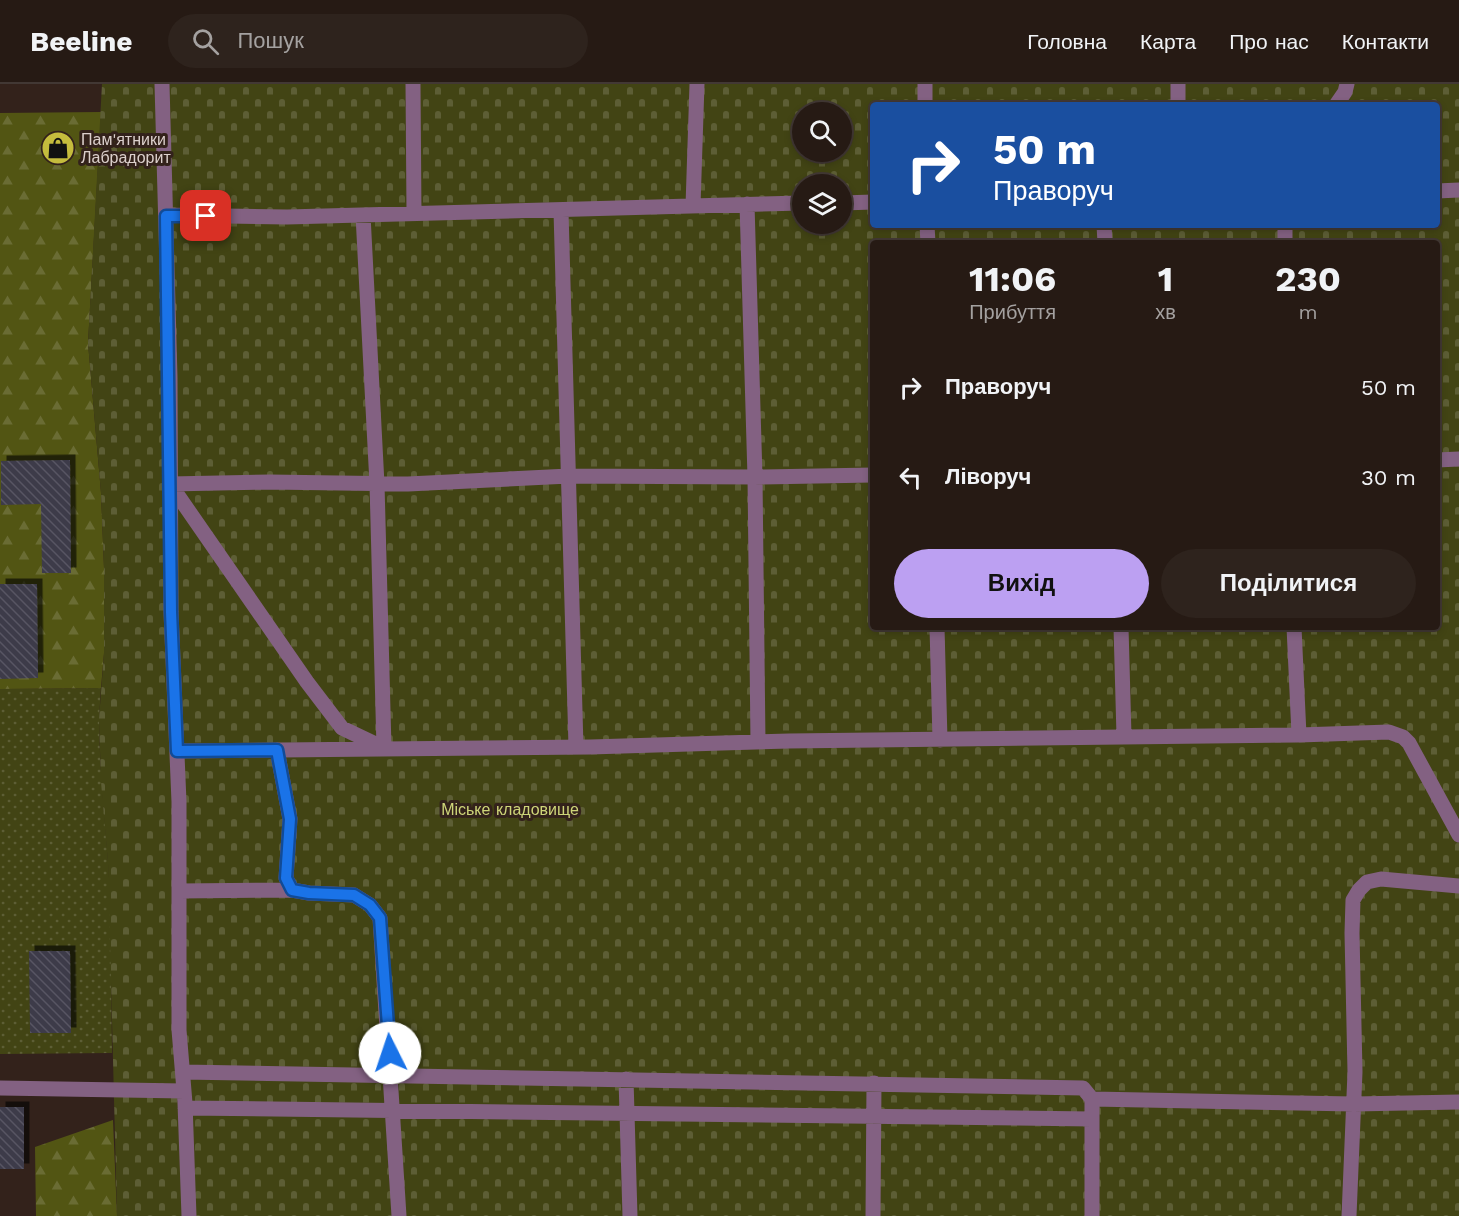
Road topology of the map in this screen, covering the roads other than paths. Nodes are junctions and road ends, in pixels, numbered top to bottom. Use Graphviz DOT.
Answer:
graph roads {
  1 [pos="162,84"];
  2 [pos="413,84"];
  3 [pos="697,84"];
  4 [pos="925,84"];
  5 [pos="1178,84"];
  6 [pos="1347,84"];
  7 [pos="925,102"];
  8 [pos="1178,102"];
  9 [pos="1338,102"];
  10 [pos="1459,190"];
  11 [pos="1440,191"];
  12 [pos="852,202"];
  13 [pos="870,202"];
  14 [pos="792,203"];
  15 [pos="747,204"];
  16 [pos="693,206"];
  17 [pos="561,211"];
  18 [pos="414,213"];
  19 [pos="363,215"];
  20 [pos="166,216"];
  21 [pos="1459,459"];
  22 [pos="1440,460"];
  23 [pos="870,475"];
  24 [pos="569,476"];
  25 [pos="755,477"];
  26 [pos="171,484"];
  27 [pos="377,484"];
  28 [pos="937,630"];
  29 [pos="1121,630"];
  30 [pos="1294,630"];
  31 [pos="1299,735"];
  32 [pos="1124,736"];
  33 [pos="940,740"];
  34 [pos="758,742"];
  35 [pos="576,747"];
  36 [pos="384,748"];
  37 [pos="277,750"];
  38 [pos="177,751"];
  39 [pos="1459,834"];
  40 [pos="1459,886"];
  41 [pos="292,890"];
  42 [pos="179,891"];
  43 [pos="183,1071"];
  44 [pos="391,1075"];
  45 [pos="626,1079"];
  46 [pos="874,1083"];
  47 [pos="0,1088"];
  48 [pos="184,1091"];
  49 [pos="1092,1100"];
  50 [pos="1459,1102"];
  51 [pos="1354,1104"];
  52 [pos="185,1108"];
  53 [pos="393,1111"];
  54 [pos="628,1114"];
  55 [pos="874,1117"];
  56 [pos="1092,1119"];
  57 [pos="189,1216"];
  58 [pos="399,1216"];
  59 [pos="630,1216"];
  60 [pos="873,1216"];
  61 [pos="1092,1216"];
  62 [pos="1348,1216"];
  1 -- 20 [label="lane"];
  2 -- 18 [label="lane"];
  3 -- 16 [label="lane"];
  4 -- 7 [label="lane"];
  5 -- 8 [label="lane"];
  6 -- 9 [label="lane"];
  10 -- 11 [label="lane"];
  12 -- 13 [label="lane"];
  14 -- 15 [label="lane"];
  15 -- 16 [label="lane"];
  15 -- 25 [label="lane"];
  16 -- 17 [label="lane"];
  17 -- 18 [label="lane"];
  17 -- 24 [label="lane"];
  18 -- 19 [label="lane"];
  19 -- 20 [label="lane"];
  19 -- 27 [label="lane"];
  20 -- 26 [label="lane"];
  21 -- 22 [label="lane"];
  23 -- 25 [label="lane"];
  24 -- 25 [label="lane"];
  24 -- 27 [label="lane"];
  24 -- 35 [label="lane"];
  25 -- 34 [label="lane"];
  26 -- 27 [label="lane"];
  26 -- 36 [label="lane"];
  26 -- 38 [label="lane"];
  27 -- 36 [label="lane"];
  28 -- 33 [label="lane"];
  29 -- 32 [label="lane"];
  30 -- 31 [label="lane"];
  31 -- 32 [label="lane"];
  31 -- 39 [label="lane"];
  32 -- 33 [label="lane"];
  33 -- 34 [label="lane"];
  34 -- 35 [label="lane"];
  35 -- 36 [label="lane"];
  36 -- 37 [label="lane"];
  37 -- 38 [label="lane"];
  37 -- 41 [label="lane"];
  38 -- 42 [label="lane"];
  40 -- 51 [label="lane"];
  41 -- 42 [label="lane"];
  41 -- 44 [label="lane"];
  42 -- 43 [label="lane"];
  43 -- 44 [label="lane"];
  43 -- 48 [label="lane"];
  44 -- 45 [label="lane"];
  44 -- 53 [label="lane"];
  45 -- 46 [label="lane"];
  45 -- 54 [label="lane"];
  46 -- 49 [label="lane"];
  46 -- 55 [label="lane"];
  47 -- 48 [label="lane"];
  48 -- 52 [label="lane"];
  49 -- 51 [label="lane"];
  49 -- 56 [label="lane"];
  50 -- 51 [label="lane"];
  51 -- 62 [label="lane"];
  52 -- 53 [label="lane"];
  52 -- 57 [label="lane"];
  53 -- 54 [label="lane"];
  53 -- 58 [label="lane"];
  54 -- 55 [label="lane"];
  54 -- 59 [label="lane"];
  55 -- 56 [label="lane"];
  55 -- 60 [label="lane"];
  56 -- 61 [label="lane"];
}
